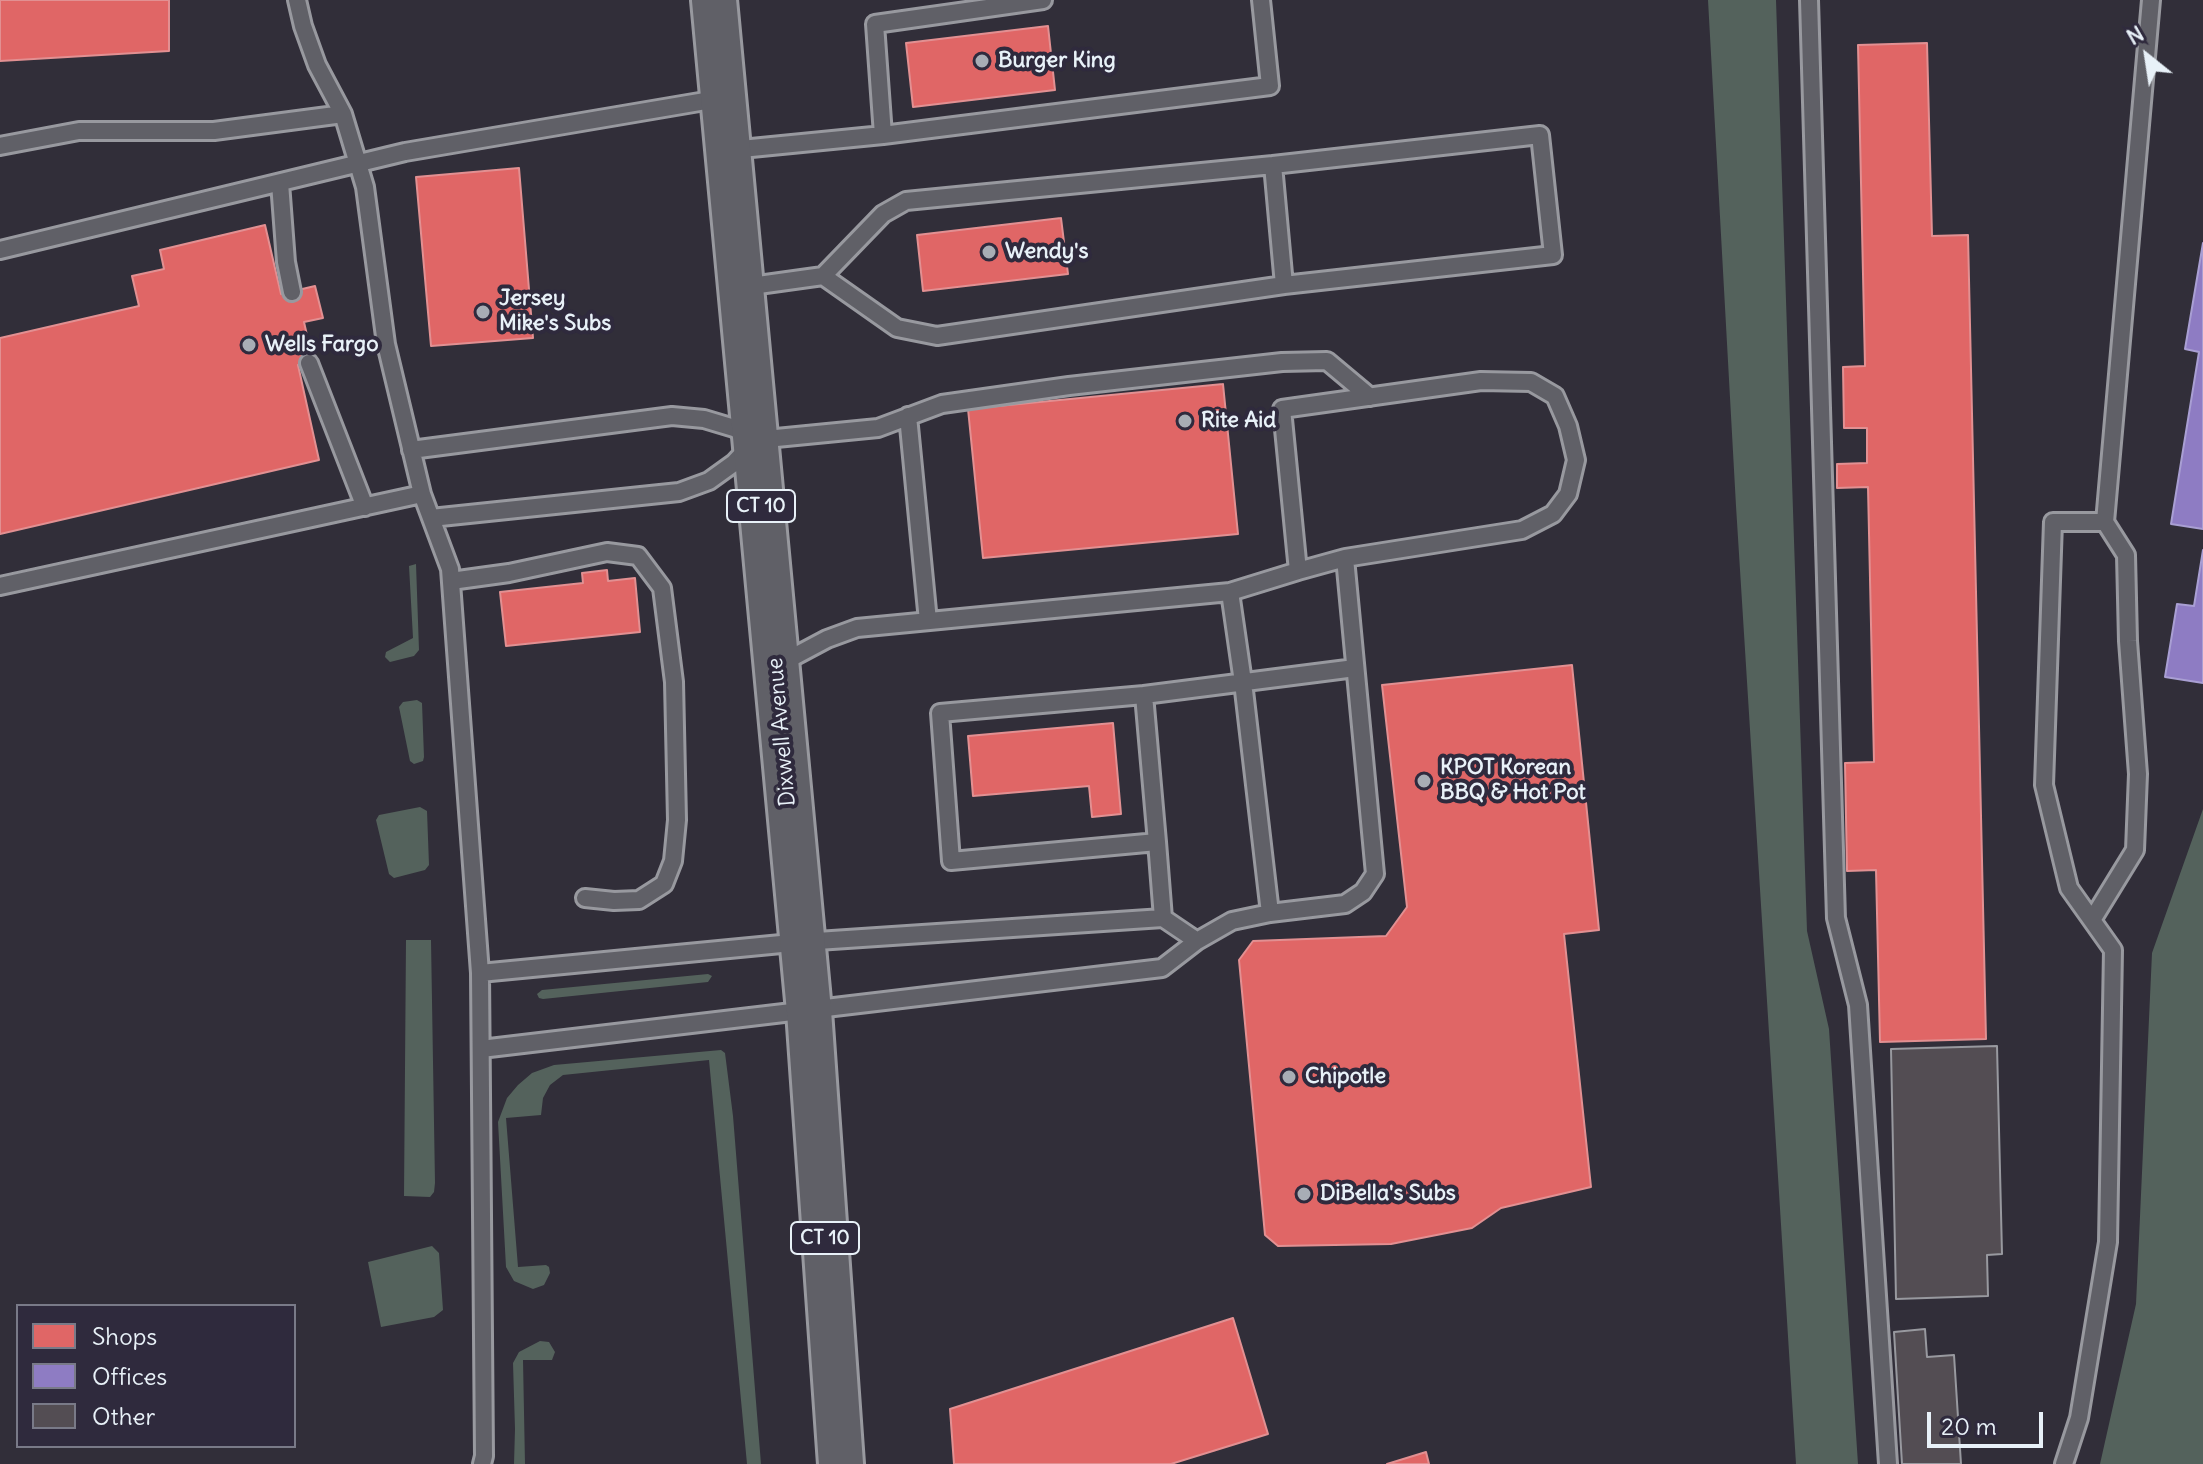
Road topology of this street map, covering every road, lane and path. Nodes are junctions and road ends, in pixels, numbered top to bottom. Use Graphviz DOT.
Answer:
graph roads {
  1 [pos="297,0"];
  2 [pos="714,0"];
  3 [pos="1043,0"];
  4 [pos="1261,0"];
  5 [pos="1809,0"];
  6 [pos="2151,0"];
  7 [pos="725,97"];
  8 [pos="343,114"];
  9 [pos="883,135"];
  10 [pos="0,146"];
  11 [pos="730,150"];
  12 [pos="358,164"];
  13 [pos="1273,165"];
  14 [pos="280,183"];
  15 [pos="0,250"];
  16 [pos="823,276"];
  17 [pos="1284,285"];
  18 [pos="742,288"];
  19 [pos="292,292"];
  20 [pos="309,363"];
  21 [pos="1370,397"];
  22 [pos="908,416"];
  23 [pos="756,440"];
  24 [pos="411,450"];
  25 [pos="422,494"];
  26 [pos="365,507"];
  27 [pos="431,518"];
  28 [pos="2105,522"];
  29 [pos="1345,558"];
  30 [pos="1298,571"];
  31 [pos="451,581"];
  32 [pos="0,586"];
  33 [pos="1230,592"];
  34 [pos="928,621"];
  35 [pos="775,666"];
  36 [pos="1355,668"];
  37 [pos="1243,682"];
  38 [pos="1144,695"];
  39 [pos="1157,842"];
  40 [pos="585,898"];
  41 [pos="1270,913"];
  42 [pos="1163,918"];
  43 [pos="2092,920"];
  44 [pos="1197,941"];
  45 [pos="802,942"];
  46 [pos="480,973"];
  47 [pos="809,1011"];
  48 [pos="481,1049"];
  49 [pos="482,1464"];
  50 [pos="841,1464"];
  51 [pos="1888,1464"];
  52 [pos="2064,1464"];
  1 -- 8 [label="lane"];
  2 -- 7 [label="main road, Dixwell Avenue / CT 10"];
  3 -- 9 [label="lane"];
  4 -- 9 [label="lane"];
  5 -- 51 [label="lane"];
  6 -- 28 [label="lane"];
  7 -- 11 [label="main road, Dixwell Avenue / CT 10"];
  7 -- 12 [label="lane"];
  8 -- 10 [label="lane"];
  8 -- 12 [label="lane"];
  9 -- 11 [label="lane"];
  11 -- 18 [label="main road, Dixwell Avenue / CT 10"];
  12 -- 14 [label="lane"];
  12 -- 24 [label="lane"];
  13 -- 16 [label="lane"];
  13 -- 17 [label="lane"];
  13 -- 17 [label="lane"];
  14 -- 15 [label="lane"];
  14 -- 19 [label="lane"];
  16 -- 17 [label="lane"];
  16 -- 18 [label="lane"];
  18 -- 23 [label="main road, Dixwell Avenue / CT 10"];
  20 -- 26 [label="lane"];
  21 -- 22 [label="lane"];
  21 -- 29 [label="lane"];
  21 -- 30 [label="lane"];
  22 -- 23 [label="lane"];
  22 -- 34 [label="lane"];
  23 -- 24 [label="lane"];
  23 -- 27 [label="lane"];
  23 -- 35 [label="main road, Dixwell Avenue / CT 10"];
  24 -- 25 [label="lane"];
  25 -- 26 [label="lane"];
  25 -- 27 [label="lane"];
  26 -- 32 [label="lane"];
  27 -- 31 [label="lane"];
  28 -- 43 [label="lane"];
  28 -- 43 [label="lane"];
  29 -- 30 [label="lane"];
  29 -- 36 [label="lane"];
  30 -- 33 [label="lane"];
  31 -- 40 [label="lane"];
  31 -- 46 [label="lane"];
  33 -- 34 [label="lane"];
  33 -- 37 [label="lane"];
  34 -- 35 [label="lane"];
  35 -- 45 [label="main road, Dixwell Avenue / CT 10"];
  36 -- 37 [label="lane"];
  36 -- 41 [label="lane"];
  37 -- 38 [label="lane"];
  37 -- 41 [label="lane"];
  38 -- 39 [label="lane"];
  38 -- 39 [label="lane"];
  39 -- 42 [label="lane"];
  41 -- 44 [label="lane"];
  42 -- 44 [label="lane"];
  42 -- 45 [label="lane"];
  43 -- 52 [label="lane"];
  44 -- 47 [label="lane"];
  45 -- 46 [label="lane"];
  45 -- 47 [label="main road, Dixwell Avenue / CT 10"];
  46 -- 48 [label="lane"];
  47 -- 48 [label="lane"];
  47 -- 50 [label="main road, Dixwell Avenue / CT 10"];
  48 -- 49 [label="lane"];
}
